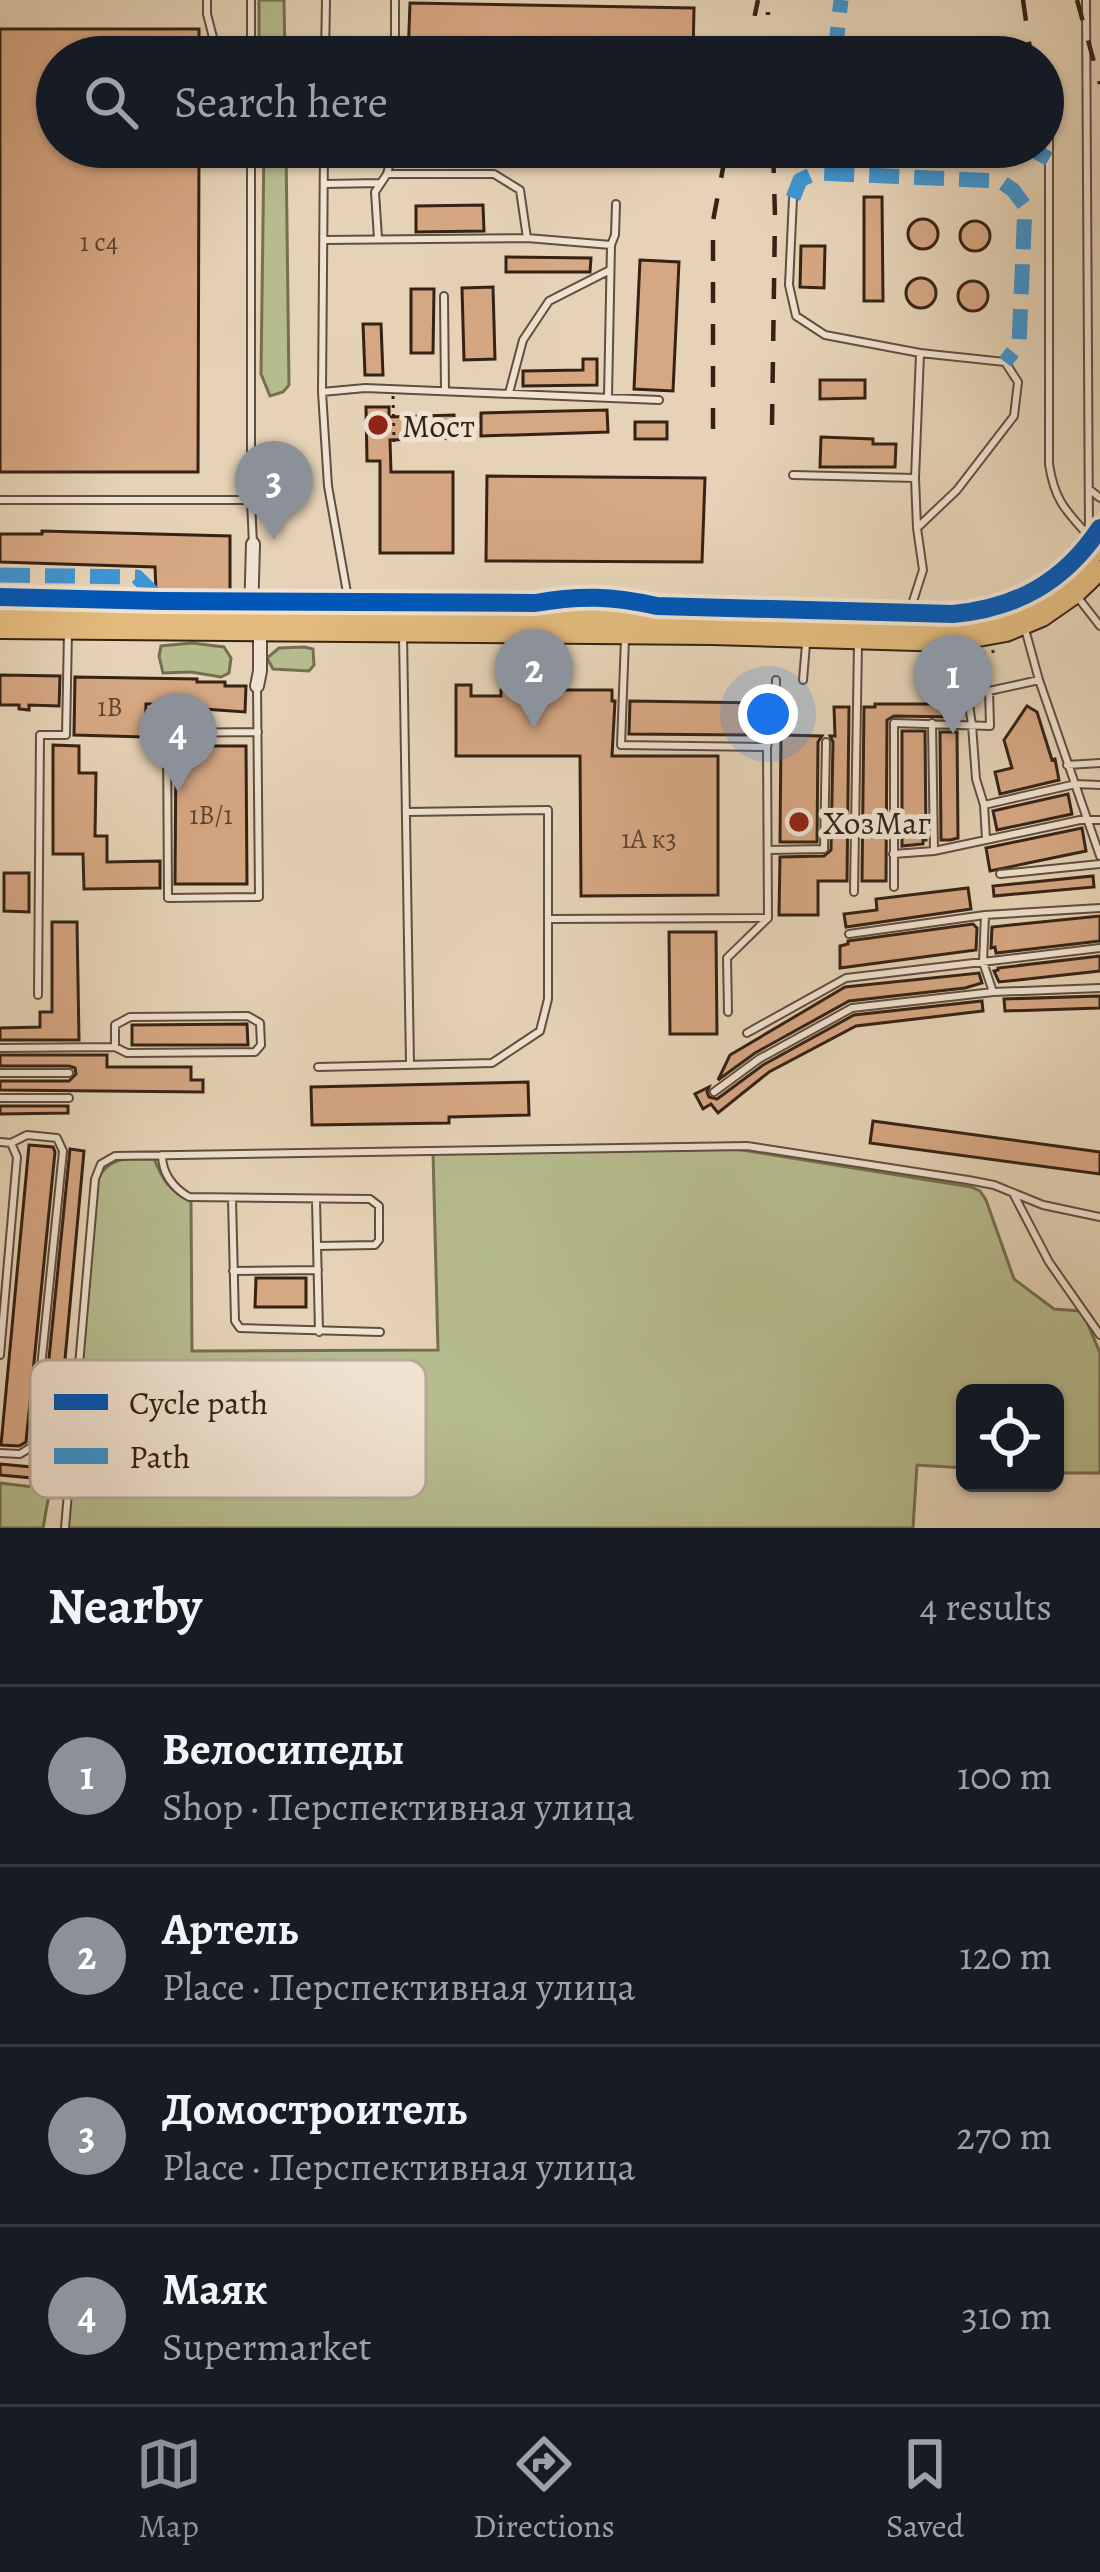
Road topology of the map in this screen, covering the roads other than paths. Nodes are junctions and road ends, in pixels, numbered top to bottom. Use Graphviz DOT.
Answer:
graph roads {
  1 [pos="207,0"];
  2 [pos="251,0"];
  3 [pos="326,0"];
  4 [pos="395,0"];
  5 [pos="1086,0"];
  6 [pos="213,36"];
  7 [pos="251,36"];
  8 [pos="325,36"];
  9 [pos="395,36"];
  10 [pos="251,168"];
  11 [pos="324,168"];
  12 [pos="389,168"];
  13 [pos="1049,168"];
  14 [pos="387,174"];
  15 [pos="380,183"];
  16 [pos="324,184"];
  17 [pos="793,198"];
  18 [pos="616,204"];
  19 [pos="527,238"];
  20 [pos="378,239"];
  21 [pos="324,240"];
  22 [pos="611,245"];
  23 [pos="610,269"];
  24 [pos="445,296"];
  25 [pos="920,353"];
  26 [pos="445,391"];
  27 [pos="322,392"];
  28 [pos="509,394"];
  29 [pos="608,398"];
  30 [pos="659,400"];
  31 [pos="793,475"];
  32 [pos="915,478"];
  33 [pos="1089,489"];
  34 [pos="1100,498"];
  35 [pos="0,500"];
  36 [pos="251,500"];
  37 [pos="917,529"];
  38 [pos="253,544"];
  39 [pos="1097,551"];
  40 [pos="1071,588"];
  41 [pos="0,614"];
  42 [pos="68,622"];
  43 [pos="255,624"];
  44 [pos="351,625"];
  45 [pos="1024,625"];
  46 [pos="403,626"];
  47 [pos="1100,626"];
  48 [pos="0,629"];
  49 [pos="806,629"];
  50 [pos="859,632"];
  51 [pos="625,634"];
  52 [pos="907,634"];
  53 [pos="959,641"];
  54 [pos="776,680"];
  55 [pos="803,680"];
  56 [pos="1039,680"];
  57 [pos="257,686"];
  58 [pos="932,723"];
  59 [pos="972,725"];
  60 [pos="258,732"];
  61 [pos="826,742"];
  62 [pos="767,746"];
  63 [pos="1100,764"];
  64 [pos="1067,765"];
  65 [pos="1076,784"];
  66 [pos="1100,785"];
  67 [pos="984,805"];
  68 [pos="406,812"];
  69 [pos="1088,820"];
  70 [pos="1100,820"];
  71 [pos="986,839"];
  72 [pos="768,850"];
  73 [pos="934,851"];
  74 [pos="893,854"];
  75 [pos="1100,860"];
  76 [pos="1000,874"];
  77 [pos="894,887"];
  78 [pos="854,892"];
  79 [pos="1100,908"];
  80 [pos="985,915"];
  81 [pos="768,918"];
  82 [pos="548,919"];
  83 [pos="849,934"];
  84 [pos="1100,948"];
  85 [pos="983,962"];
  86 [pos="1100,988"];
  87 [pos="992,992"];
  88 [pos="38,995"];
  89 [pos="728,1012"];
  90 [pos="747,1033"];
  91 [pos="115,1046"];
  92 [pos="0,1048"];
  93 [pos="410,1065"];
  94 [pos="318,1067"];
  95 [pos="0,1073"];
  96 [pos="69,1073"];
  97 [pos="714,1092"];
  98 [pos="0,1098"];
  99 [pos="69,1098"];
  100 [pos="0,1142"];
  101 [pos="11,1143"];
  102 [pos="161,1155"];
  103 [pos="1012,1192"];
  104 [pos="232,1198"];
  105 [pos="316,1200"];
  106 [pos="1100,1217"];
  107 [pos="317,1246"];
  108 [pos="318,1270"];
  109 [pos="232,1271"];
  110 [pos="1,1331"];
  111 [pos="319,1332"];
  112 [pos="380,1332"];
  113 [pos="1100,1335"];
  114 [pos="0,1355"];
  115 [pos="42,1360"];
  116 [pos="78,1360"];
  117 [pos="30,1448"];
  118 [pos="0,1453"];
  119 [pos="67,1498"];
  120 [pos="64,1528"];
  1 -- 6 [label="lane"];
  2 -- 7 [label="lane"];
  3 -- 8 [label="lane"];
  4 -- 9 [label="lane"];
  5 -- 33 [label="lane"];
  10 -- 36 [label="lane"];
  11 -- 16 [label="lane"];
  12 -- 14 [label="lane"];
  13 -- 39 [label="lane"];
  14 -- 15 [label="lane"];
  14 -- 19 [label="lane"];
  15 -- 16 [label="lane"];
  15 -- 20 [label="lane"];
  16 -- 21 [label="lane"];
  17 -- 25 [label="lane"];
  18 -- 22 [label="lane"];
  19 -- 20 [label="lane"];
  19 -- 22 [label="lane"];
  20 -- 21 [label="lane"];
  21 -- 27 [label="lane"];
  22 -- 23 [label="lane"];
  23 -- 28 [label="lane"];
  23 -- 29 [label="lane"];
  24 -- 26 [label="lane"];
  25 -- 32 [label="lane"];
  25 -- 37 [label="lane"];
  26 -- 27 [label="lane"];
  26 -- 28 [label="lane"];
  27 -- 44 [label="lane"];
  28 -- 29 [label="lane"];
  29 -- 30 [label="lane"];
  31 -- 32 [label="lane"];
  32 -- 37 [label="lane"];
  33 -- 34 [label="lane"];
  33 -- 39 [label="lane"];
  35 -- 36 [label="lane"];
  36 -- 38 [label="lane"];
  37 -- 52 [label="lane"];
  38 -- 43 [label="street"];
  39 -- 40 [label="main road"];
  40 -- 45 [label="main road"];
  40 -- 47 [label="lane"];
  40 -- 52 [label="main road"];
  41 -- 42 [label="main road"];
  42 -- 43 [label="main road"];
  42 -- 48 [label="main road"];
  42 -- 88 [label="lane"];
  43 -- 44 [label="main road"];
  43 -- 57 [label="street"];
  44 -- 46 [label="main road"];
  45 -- 53 [label="main road"];
  45 -- 56 [label="lane"];
  46 -- 49 [label="main road"];
  46 -- 51 [label="main road"];
  46 -- 68 [label="lane"];
  49 -- 50 [label="main road"];
  49 -- 51 [label="main road"];
  49 -- 55 [label="lane"];
  50 -- 52 [label="main road"];
  50 -- 78 [label="lane"];
  51 -- 62 [label="lane"];
  52 -- 53 [label="main road"];
  53 -- 59 [label="lane"];
  54 -- 62 [label="lane"];
  56 -- 59 [label="lane"];
  56 -- 64 [label="lane"];
  57 -- 60 [label="lane"];
  58 -- 59 [label="lane"];
  58 -- 73 [label="lane"];
  58 -- 74 [label="lane"];
  59 -- 67 [label="lane"];
  60 -- 60 [label="lane"];
  61 -- 72 [label="lane"];
  62 -- 72 [label="lane"];
  63 -- 64 [label="lane"];
  64 -- 65 [label="lane"];
  65 -- 66 [label="lane"];
  65 -- 67 [label="lane"];
  65 -- 69 [label="lane"];
  67 -- 71 [label="lane"];
  68 -- 82 [label="lane"];
  68 -- 93 [label="lane"];
  69 -- 70 [label="lane"];
  69 -- 71 [label="lane"];
  69 -- 75 [label="lane"];
  71 -- 73 [label="lane"];
  72 -- 81 [label="lane"];
  73 -- 74 [label="lane"];
  74 -- 77 [label="lane"];
  75 -- 76 [label="lane"];
  79 -- 80 [label="lane"];
  80 -- 83 [label="lane"];
  80 -- 85 [label="lane"];
  81 -- 82 [label="lane"];
  81 -- 89 [label="lane"];
  82 -- 93 [label="lane"];
  84 -- 85 [label="lane"];
  85 -- 87 [label="lane"];
  85 -- 90 [label="lane"];
  86 -- 87 [label="lane"];
  87 -- 97 [label="lane"];
  91 -- 91 [label="lane"];
  91 -- 92 [label="lane"];
  93 -- 94 [label="lane"];
  95 -- 96 [label="lane"];
  98 -- 99 [label="lane"];
  100 -- 101 [label="lane"];
  101 -- 110 [label="lane"];
  101 -- 115 [label="lane"];
  102 -- 103 [label="lane"];
  102 -- 104 [label="lane"];
  102 -- 116 [label="lane"];
  103 -- 106 [label="lane"];
  103 -- 113 [label="lane"];
  104 -- 105 [label="lane"];
  104 -- 109 [label="lane"];
  105 -- 107 [label="lane"];
  105 -- 107 [label="lane"];
  107 -- 108 [label="lane"];
  108 -- 109 [label="lane"];
  108 -- 111 [label="lane"];
  109 -- 111 [label="lane"];
  110 -- 114 [label="lane"];
  111 -- 112 [label="lane"];
  117 -- 118 [label="lane"];
  119 -- 120 [label="lane"];
}
